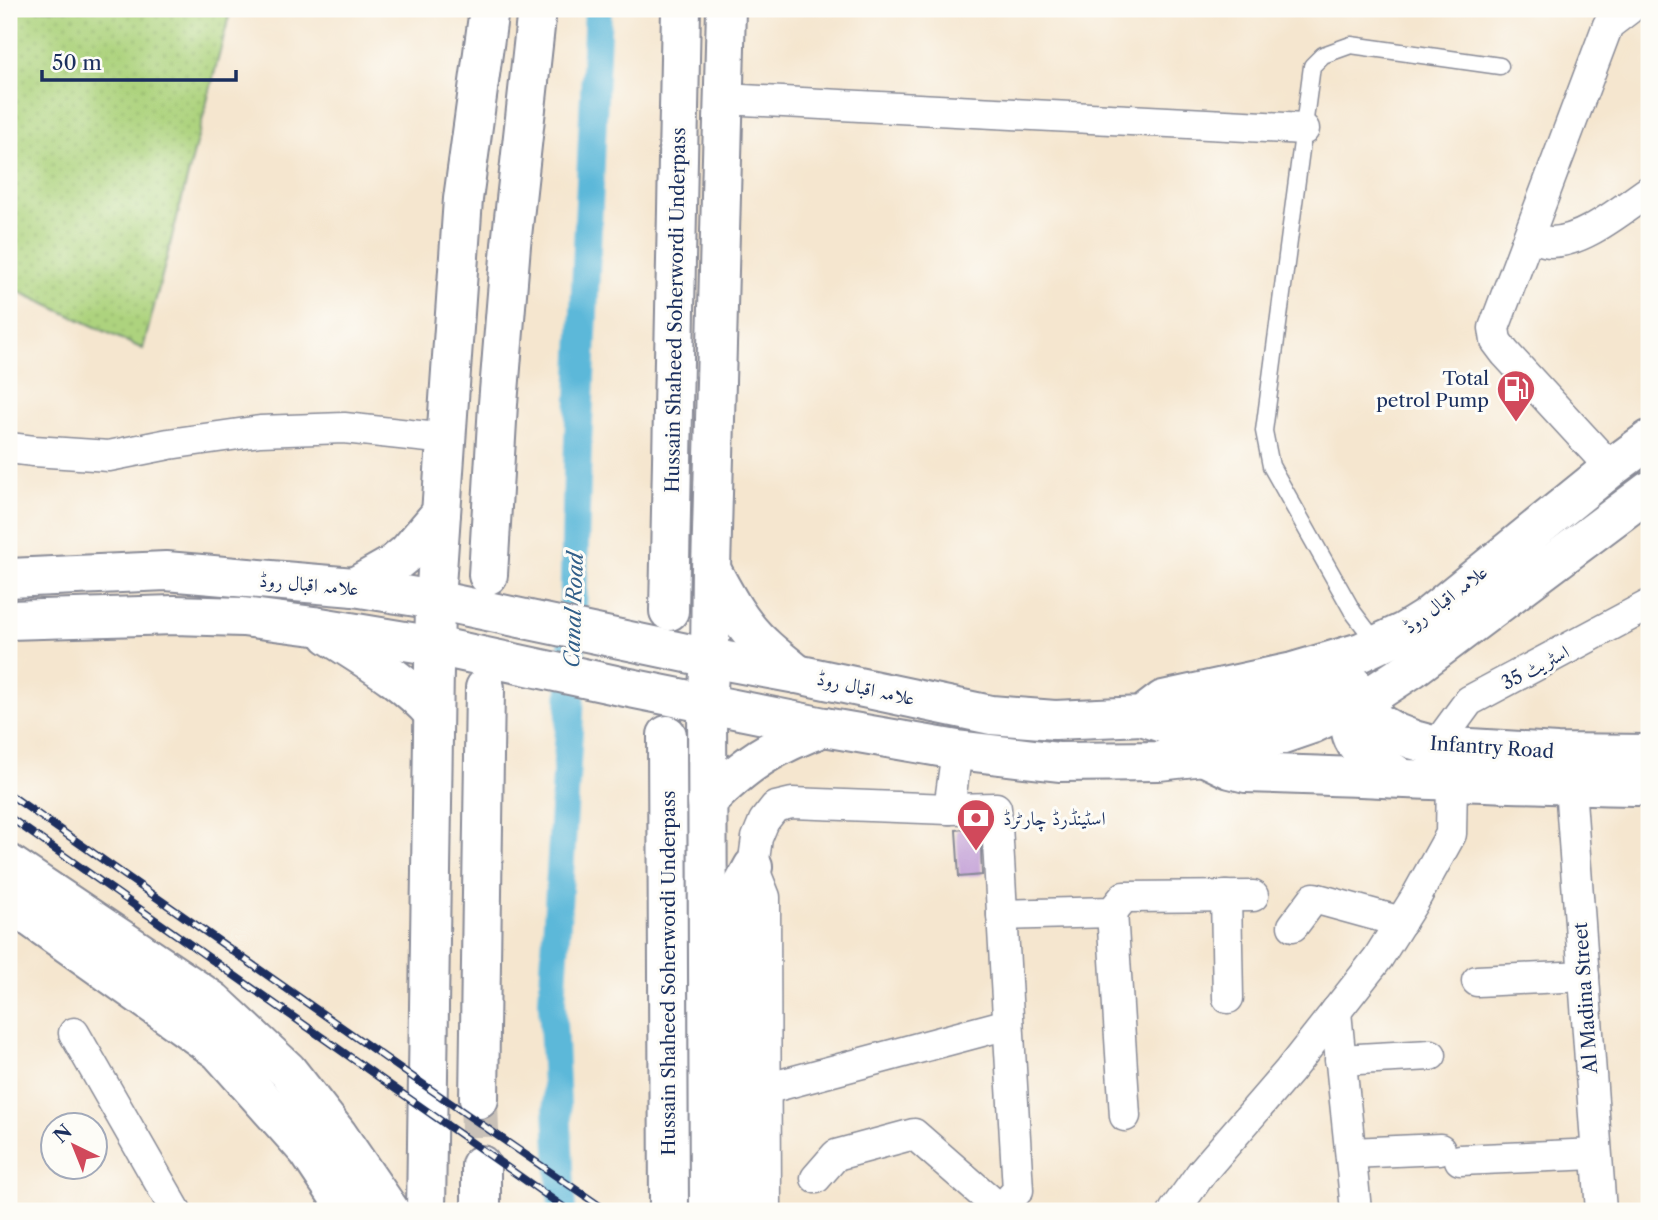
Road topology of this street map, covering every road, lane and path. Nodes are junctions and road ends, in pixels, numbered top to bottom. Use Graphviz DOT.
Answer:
graph roads {
  1 [pos="489,9"];
  2 [pos="537,9"];
  3 [pos="681,9"];
  4 [pos="726,9"];
  5 [pos="1629,9"];
  6 [pos="1500,66"];
  7 [pos="724,99"];
  8 [pos="1304,129"];
  9 [pos="1649,191"];
  10 [pos="1529,236"];
  11 [pos="447,439"];
  12 [pos="1649,440"];
  13 [pos="9,448"];
  14 [pos="1611,468"];
  15 [pos="1649,491"];
  16 [pos="441,513"];
  17 [pos="710,569"];
  18 [pos="488,575"];
  19 [pos="9,578"];
  20 [pos="354,587"];
  21 [pos="436,600"];
  22 [pos="1649,606"];
  23 [pos="669,611"];
  24 [pos="9,620"];
  25 [pos="314,626"];
  26 [pos="435,646"];
  27 [pos="1369,649"];
  28 [pos="710,659"];
  29 [pos="797,674"];
  30 [pos="485,688"];
  31 [pos="707,704"];
  32 [pos="1350,706"];
  33 [pos="433,713"];
  34 [pos="1142,716"];
  35 [pos="824,727"];
  36 [pos="667,735"];
  37 [pos="1436,746"];
  38 [pos="957,750"];
  39 [pos="1649,754"];
  40 [pos="1203,756"];
  41 [pos="1401,778"];
  42 [pos="1452,780"];
  43 [pos="1570,786"];
  44 [pos="1649,786"];
  45 [pos="707,802"];
  46 [pos="949,809"];
  47 [pos="9,864"];
  48 [pos="753,867"];
  49 [pos="9,902"];
  50 [pos="1112,912"];
  51 [pos="1002,915"];
  52 [pos="1401,922"];
  53 [pos="1293,926"];
  54 [pos="1584,976"];
  55 [pos="1478,981"];
  56 [pos="1228,998"];
  57 [pos="1336,1011"];
  58 [pos="1008,1024"];
  59 [pos="74,1033"];
  60 [pos="1431,1055"];
  61 [pos="1340,1060"];
  62 [pos="765,1089"];
  63 [pos="479,1099"];
  64 [pos="1125,1115"];
  65 [pos="1351,1153"];
  66 [pos="1596,1154"];
  67 [pos="481,1165"];
  68 [pos="816,1178"];
  69 [pos="1000,1210"];
  70 [pos="176,1211"];
  71 [pos="348,1211"];
  72 [pos="390,1211"];
  73 [pos="426,1211"];
  74 [pos="481,1211"];
  75 [pos="668,1211"];
  76 [pos="709,1211"];
  77 [pos="737,1211"];
  78 [pos="766,1211"];
  79 [pos="1174,1211"];
  80 [pos="1356,1211"];
  81 [pos="1601,1211"];
  1 -- 11 [label="main road"];
  2 -- 18 [label="main road"];
  3 -- 23 [label="main road, Hussain Shaheed Soherwordi Underpass"];
  4 -- 7 [label="main road"];
  5 -- 10 [label="street"];
  6 -- 8 [label="lane"];
  7 -- 8 [label="street"];
  7 -- 17 [label="main road"];
  8 -- 27 [label="lane"];
  9 -- 10 [label="street"];
  10 -- 14 [label="street"];
  11 -- 13 [label="street"];
  11 -- 16 [label="main road"];
  12 -- 14 [label="main road, علامہ اقبال روڈ"];
  14 -- 27 [label="main road, علامہ اقبال روڈ"];
  15 -- 32 [label="main road, علامہ اقبال روڈ"];
  16 -- 20 [label="main road"];
  16 -- 21 [label="main road"];
  17 -- 28 [label="main road"];
  17 -- 29 [label="main road"];
  19 -- 20 [label="main road, علامہ اقبال روڈ"];
  20 -- 21 [label="main road, علامہ اقبال روڈ"];
  21 -- 26 [label="main road"];
  21 -- 28 [label="main road, علامہ اقبال روڈ"];
  22 -- 37 [label="street, اسٹریٹ 35"];
  24 -- 25 [label="main road, علامہ اقبال روڈ"];
  25 -- 26 [label="main road, علامہ اقبال روڈ"];
  25 -- 33 [label="main road"];
  26 -- 31 [label="main road, علامہ اقبال روڈ"];
  26 -- 33 [label="main road"];
  27 -- 32 [label="main road"];
  27 -- 34 [label="main road, علامہ اقبال روڈ"];
  28 -- 29 [label="main road, علامہ اقبال روڈ"];
  28 -- 31 [label="main road"];
  29 -- 34 [label="main road, علامہ اقبال روڈ"];
  30 -- 63 [label="main road"];
  31 -- 35 [label="main road, علامہ اقبال روڈ"];
  31 -- 45 [label="main road"];
  32 -- 34 [label="main road, Infantry Road"];
  32 -- 37 [label="main road, Infantry Road"];
  32 -- 40 [label="main road, علامہ اقبال روڈ"];
  32 -- 41 [label="main road"];
  33 -- 73 [label="main road"];
  35 -- 38 [label="main road, علامہ اقبال روڈ"];
  35 -- 45 [label="main road"];
  36 -- 75 [label="main road, Hussain Shaheed Soherwordi Underpass"];
  37 -- 39 [label="main road, Infantry Road"];
  38 -- 40 [label="main road, علامہ اقبال روڈ"];
  38 -- 46 [label="street"];
  40 -- 41 [label="main road, Infantry Road"];
  41 -- 42 [label="main road, Infantry Road"];
  42 -- 43 [label="main road, Infantry Road"];
  42 -- 52 [label="street"];
  43 -- 44 [label="main road, Infantry Road"];
  43 -- 54 [label="street, Al Madina Street"];
  45 -- 76 [label="main road"];
  46 -- 48 [label="street"];
  46 -- 51 [label="street"];
  47 -- 72 [label="main road"];
  48 -- 62 [label="street"];
  48 -- 77 [label="main road"];
  49 -- 71 [label="main road"];
  50 -- 51 [label="street"];
  50 -- 56 [label="street"];
  50 -- 64 [label="street"];
  51 -- 58 [label="street"];
  52 -- 53 [label="street"];
  52 -- 57 [label="street"];
  54 -- 55 [label="street"];
  54 -- 66 [label="street, Al Madina Street"];
  57 -- 61 [label="street"];
  57 -- 79 [label="street"];
  58 -- 62 [label="street"];
  58 -- 69 [label="street"];
  59 -- 70 [label="street"];
  60 -- 61 [label="street"];
  61 -- 65 [label="street"];
  62 -- 78 [label="street"];
  65 -- 66 [label="street"];
  65 -- 80 [label="street"];
  66 -- 81 [label="street, Al Madina Street"];
  67 -- 74 [label="main road"];
  68 -- 69 [label="street"];
}
